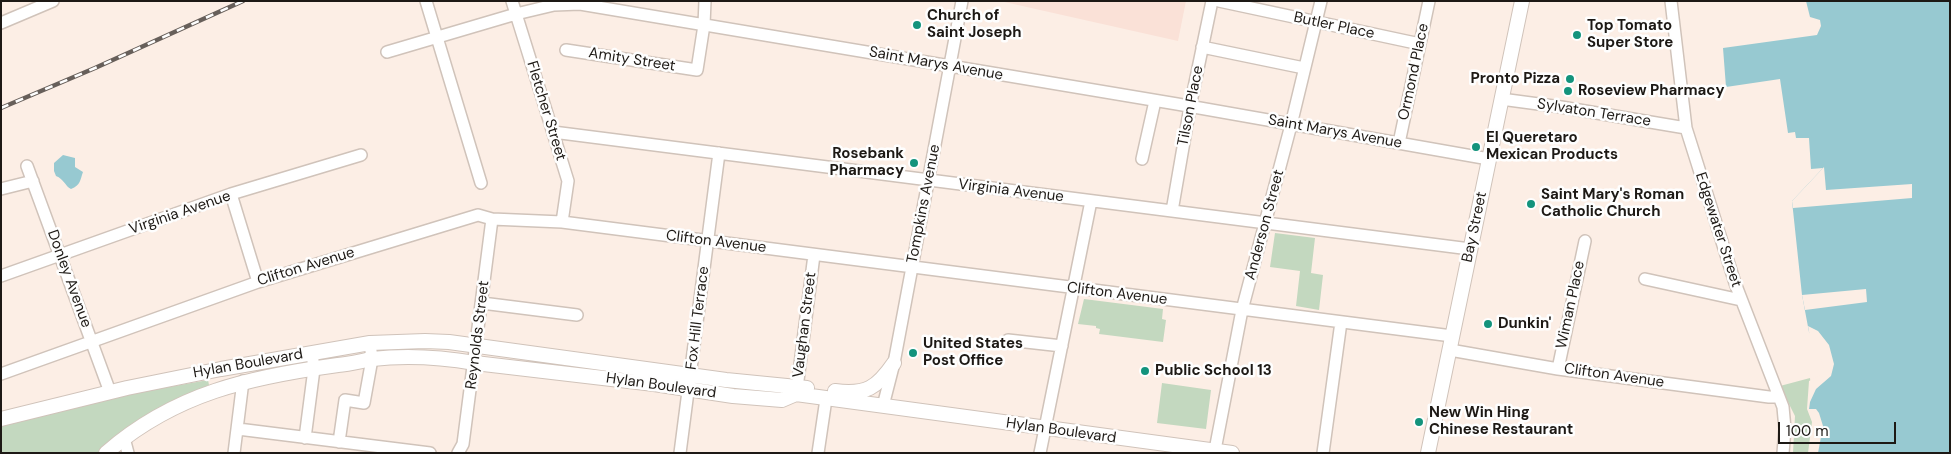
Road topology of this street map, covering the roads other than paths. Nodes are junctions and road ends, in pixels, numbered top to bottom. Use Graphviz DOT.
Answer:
graph roads {
  1 [pos="22,1"];
  2 [pos="53,1"];
  3 [pos="426,1"];
  4 [pos="512,1"];
  5 [pos="706,1"];
  6 [pos="961,1"];
  7 [pos="1212,1"];
  8 [pos="1219,1"];
  9 [pos="1321,1"];
  10 [pos="1429,1"];
  11 [pos="1522,1"];
  12 [pos="1671,1"];
  13 [pos="580,3"];
  14 [pos="626,6"];
  15 [pos="27,13"];
  16 [pos="516,14"];
  17 [pos="1316,22"];
  18 [pos="1,23"];
  19 [pos="704,25"];
  20 [pos="437,38"];
  21 [pos="1420,44"];
  22 [pos="1202,48"];
  23 [pos="566,50"];
  24 [pos="387,52"];
  25 [pos="949,66"];
  26 [pos="1304,68"];
  27 [pos="1501,100"];
  28 [pos="1156,101"];
  29 [pos="1190,107"];
  30 [pos="1291,125"];
  31 [pos="1686,128"];
  32 [pos="553,132"];
  33 [pos="1399,143"];
  34 [pos="719,153"];
  35 [pos="361,155"];
  36 [pos="1142,159"];
  37 [pos="1489,159"];
  38 [pos="27,166"];
  39 [pos="928,180"];
  40 [pos="34,181"];
  41 [pos="481,183"];
  42 [pos="1,189"];
  43 [pos="231,194"];
  44 [pos="1090,201"];
  45 [pos="1172,211"];
  46 [pos="492,219"];
  47 [pos="562,222"];
  48 [pos="1265,223"];
  49 [pos="707,242"];
  50 [pos="1585,242"];
  51 [pos="1470,249"];
  52 [pos="60,255"];
  53 [pos="814,255"];
  54 [pos="912,267"];
  55 [pos="1,276"];
  56 [pos="1645,279"];
  57 [pos="258,282"];
  58 [pos="1073,288"];
  59 [pos="1741,300"];
  60 [pos="482,303"];
  61 [pos="1242,310"];
  62 [pos="577,315"];
  63 [pos="1341,322"];
  64 [pos="1008,340"];
  65 [pos="93,342"];
  66 [pos="370,343"];
  67 [pos="1451,343"];
  68 [pos="1062,346"];
  69 [pos="477,347"];
  70 [pos="312,353"];
  71 [pos="372,359"];
  72 [pos="894,363"];
  73 [pos="474,364"];
  74 [pos="314,368"];
  75 [pos="1558,369"];
  76 [pos="1,374"];
  77 [pos="690,375"];
  78 [pos="243,381"];
  79 [pos="688,390"];
  80 [pos="796,391"];
  81 [pos="110,392"];
  82 [pos="1780,397"];
  83 [pos="826,399"];
  84 [pos="883,406"];
  85 [pos="1,420"];
  86 [pos="238,429"];
  87 [pos="1045,429"];
  88 [pos="124,438"];
  89 [pos="304,438"];
  90 [pos="339,442"];
  91 [pos="1215,450"];
  92 [pos="459,452"];
  93 [pos="106,453"];
  94 [pos="128,453"];
  95 [pos="234,453"];
  96 [pos="430,453"];
  97 [pos="680,453"];
  98 [pos="818,453"];
  99 [pos="1040,453"];
  100 [pos="1232,453"];
  101 [pos="1323,453"];
  102 [pos="1428,453"];
  103 [pos="1783,453"];
  1 -- 15 [label="street"];
  2 -- 15 [label="street"];
  3 -- 20 [label="street"];
  4 -- 16 [label="street, Fletcher Street"];
  5 -- 19 [label="street"];
  6 -- 25 [label="street, Tompkins Avenue"];
  7 -- 22 [label="street, Tilson Place"];
  8 -- 17 [label="street, Butler Place"];
  9 -- 17 [label="street, Anderson Street"];
  10 -- 21 [label="street, Ormond Place"];
  11 -- 27 [label="main road, Bay Street"];
  12 -- 31 [label="street, Edgewater Street"];
  13 -- 14 [label="street, Saint Marys Avenue"];
  13 -- 16 [label="street, Saint Marys Avenue"];
  14 -- 19 [label="street, Saint Marys Avenue"];
  15 -- 18 [label="street"];
  16 -- 20 [label="street, Saint Marys Avenue"];
  16 -- 32 [label="street, Fletcher Street"];
  17 -- 21 [label="street, Butler Place"];
  17 -- 26 [label="street, Anderson Street"];
  19 -- 23 [label="street, Amity Street"];
  19 -- 25 [label="street, Saint Marys Avenue"];
  20 -- 24 [label="street, Saint Marys Avenue"];
  20 -- 41 [label="street"];
  21 -- 33 [label="street, Ormond Place"];
  22 -- 26 [label="street"];
  22 -- 29 [label="street, Tilson Place"];
  25 -- 28 [label="street, Saint Marys Avenue"];
  25 -- 39 [label="street, Tompkins Avenue"];
  26 -- 30 [label="street, Anderson Street"];
  27 -- 31 [label="street, Sylvaton Terrace"];
  27 -- 37 [label="main road, Bay Street"];
  28 -- 29 [label="street, Saint Marys Avenue"];
  28 -- 36 [label="street"];
  29 -- 30 [label="street, Saint Marys Avenue"];
  29 -- 45 [label="street, Tilson Place"];
  30 -- 33 [label="street, Saint Marys Avenue"];
  30 -- 48 [label="street, Anderson Street"];
  31 -- 59 [label="street, Edgewater Street"];
  32 -- 34 [label="street, Virginia Avenue"];
  32 -- 47 [label="street, Fletcher Street"];
  33 -- 37 [label="street, Saint Marys Avenue"];
  34 -- 39 [label="street, Virginia Avenue"];
  34 -- 49 [label="street, Fox Hill Terrace"];
  35 -- 43 [label="street, Virginia Avenue"];
  37 -- 51 [label="main road, Bay Street"];
  38 -- 40 [label="street, Donley Avenue"];
  39 -- 44 [label="street, Virginia Avenue"];
  39 -- 54 [label="street, Tompkins Avenue"];
  40 -- 42 [label="street"];
  40 -- 52 [label="street, Donley Avenue"];
  43 -- 52 [label="street, Virginia Avenue"];
  43 -- 57 [label="street"];
  44 -- 45 [label="street, Virginia Avenue"];
  44 -- 58 [label="street"];
  45 -- 48 [label="street, Virginia Avenue"];
  46 -- 47 [label="street, Clifton Avenue"];
  46 -- 57 [label="street, Clifton Avenue"];
  46 -- 60 [label="street, Reynolds Street"];
  47 -- 49 [label="street, Clifton Avenue"];
  48 -- 51 [label="street, Virginia Avenue"];
  48 -- 61 [label="street, Anderson Street"];
  49 -- 53 [label="street, Clifton Avenue"];
  49 -- 77 [label="street, Fox Hill Terrace"];
  50 -- 75 [label="street, Wiman Place"];
  51 -- 67 [label="main road, Bay Street"];
  52 -- 55 [label="street, Virginia Avenue"];
  52 -- 65 [label="street, Donley Avenue"];
  53 -- 54 [label="street, Clifton Avenue"];
  53 -- 80 [label="street, Vaughan Street"];
  54 -- 58 [label="street, Clifton Avenue"];
  54 -- 72 [label="street, Tompkins Avenue"];
  56 -- 59 [label="street"];
  57 -- 65 [label="street, Clifton Avenue"];
  58 -- 61 [label="street, Clifton Avenue"];
  58 -- 68 [label="street"];
  59 -- 82 [label="street, Edgewater Street"];
  60 -- 62 [label="street"];
  60 -- 69 [label="street, Reynolds Street"];
  61 -- 63 [label="street, Clifton Avenue"];
  61 -- 91 [label="street, Anderson Street"];
  63 -- 67 [label="street, Clifton Avenue"];
  63 -- 101 [label="street"];
  64 -- 68 [label="street"];
  65 -- 76 [label="street, Clifton Avenue"];
  65 -- 81 [label="street, Donley Avenue"];
  66 -- 69 [label="main road, Hylan Boulevard"];
  66 -- 70 [label="main road, Hylan Boulevard"];
  66 -- 71 [label="street"];
  67 -- 75 [label="street, Clifton Avenue"];
  67 -- 102 [label="main road, Bay Street"];
  68 -- 87 [label="street"];
  69 -- 73 [label="street, Reynolds Street"];
  69 -- 77 [label="main road, Hylan Boulevard"];
  70 -- 74 [label="street"];
  70 -- 81 [label="main road, Hylan Boulevard"];
  71 -- 73 [label="main road, Hylan Boulevard"];
  71 -- 74 [label="main road, Hylan Boulevard"];
  71 -- 90 [label="street"];
  72 -- 80 [label="main road"];
  72 -- 84 [label="street, Tompkins Avenue"];
  73 -- 79 [label="main road, Hylan Boulevard"];
  73 -- 92 [label="street, Reynolds Street"];
  74 -- 78 [label="main road, Hylan Boulevard"];
  74 -- 89 [label="street"];
  75 -- 82 [label="street, Clifton Avenue"];
  77 -- 79 [label="street, Fox Hill Terrace"];
  77 -- 80 [label="main road, Hylan Boulevard"];
  78 -- 86 [label="street"];
  78 -- 88 [label="main road, Hylan Boulevard"];
  79 -- 80 [label="main road, Hylan Boulevard"];
  79 -- 97 [label="street, Fox Hill Terrace"];
  80 -- 83 [label="main road, Hylan Boulevard"];
  81 -- 85 [label="main road, Hylan Boulevard"];
  82 -- 103 [label="street, Edgewater Street"];
  83 -- 84 [label="main road, Hylan Boulevard"];
  83 -- 98 [label="street"];
  84 -- 87 [label="main road, Hylan Boulevard"];
  86 -- 89 [label="street"];
  86 -- 95 [label="street"];
  87 -- 91 [label="main road, Hylan Boulevard"];
  87 -- 99 [label="street"];
  88 -- 93 [label="main road, Hylan Boulevard"];
  88 -- 94 [label="street"];
  89 -- 90 [label="street"];
  90 -- 96 [label="street"];
  91 -- 100 [label="main road, Hylan Boulevard"];
}
